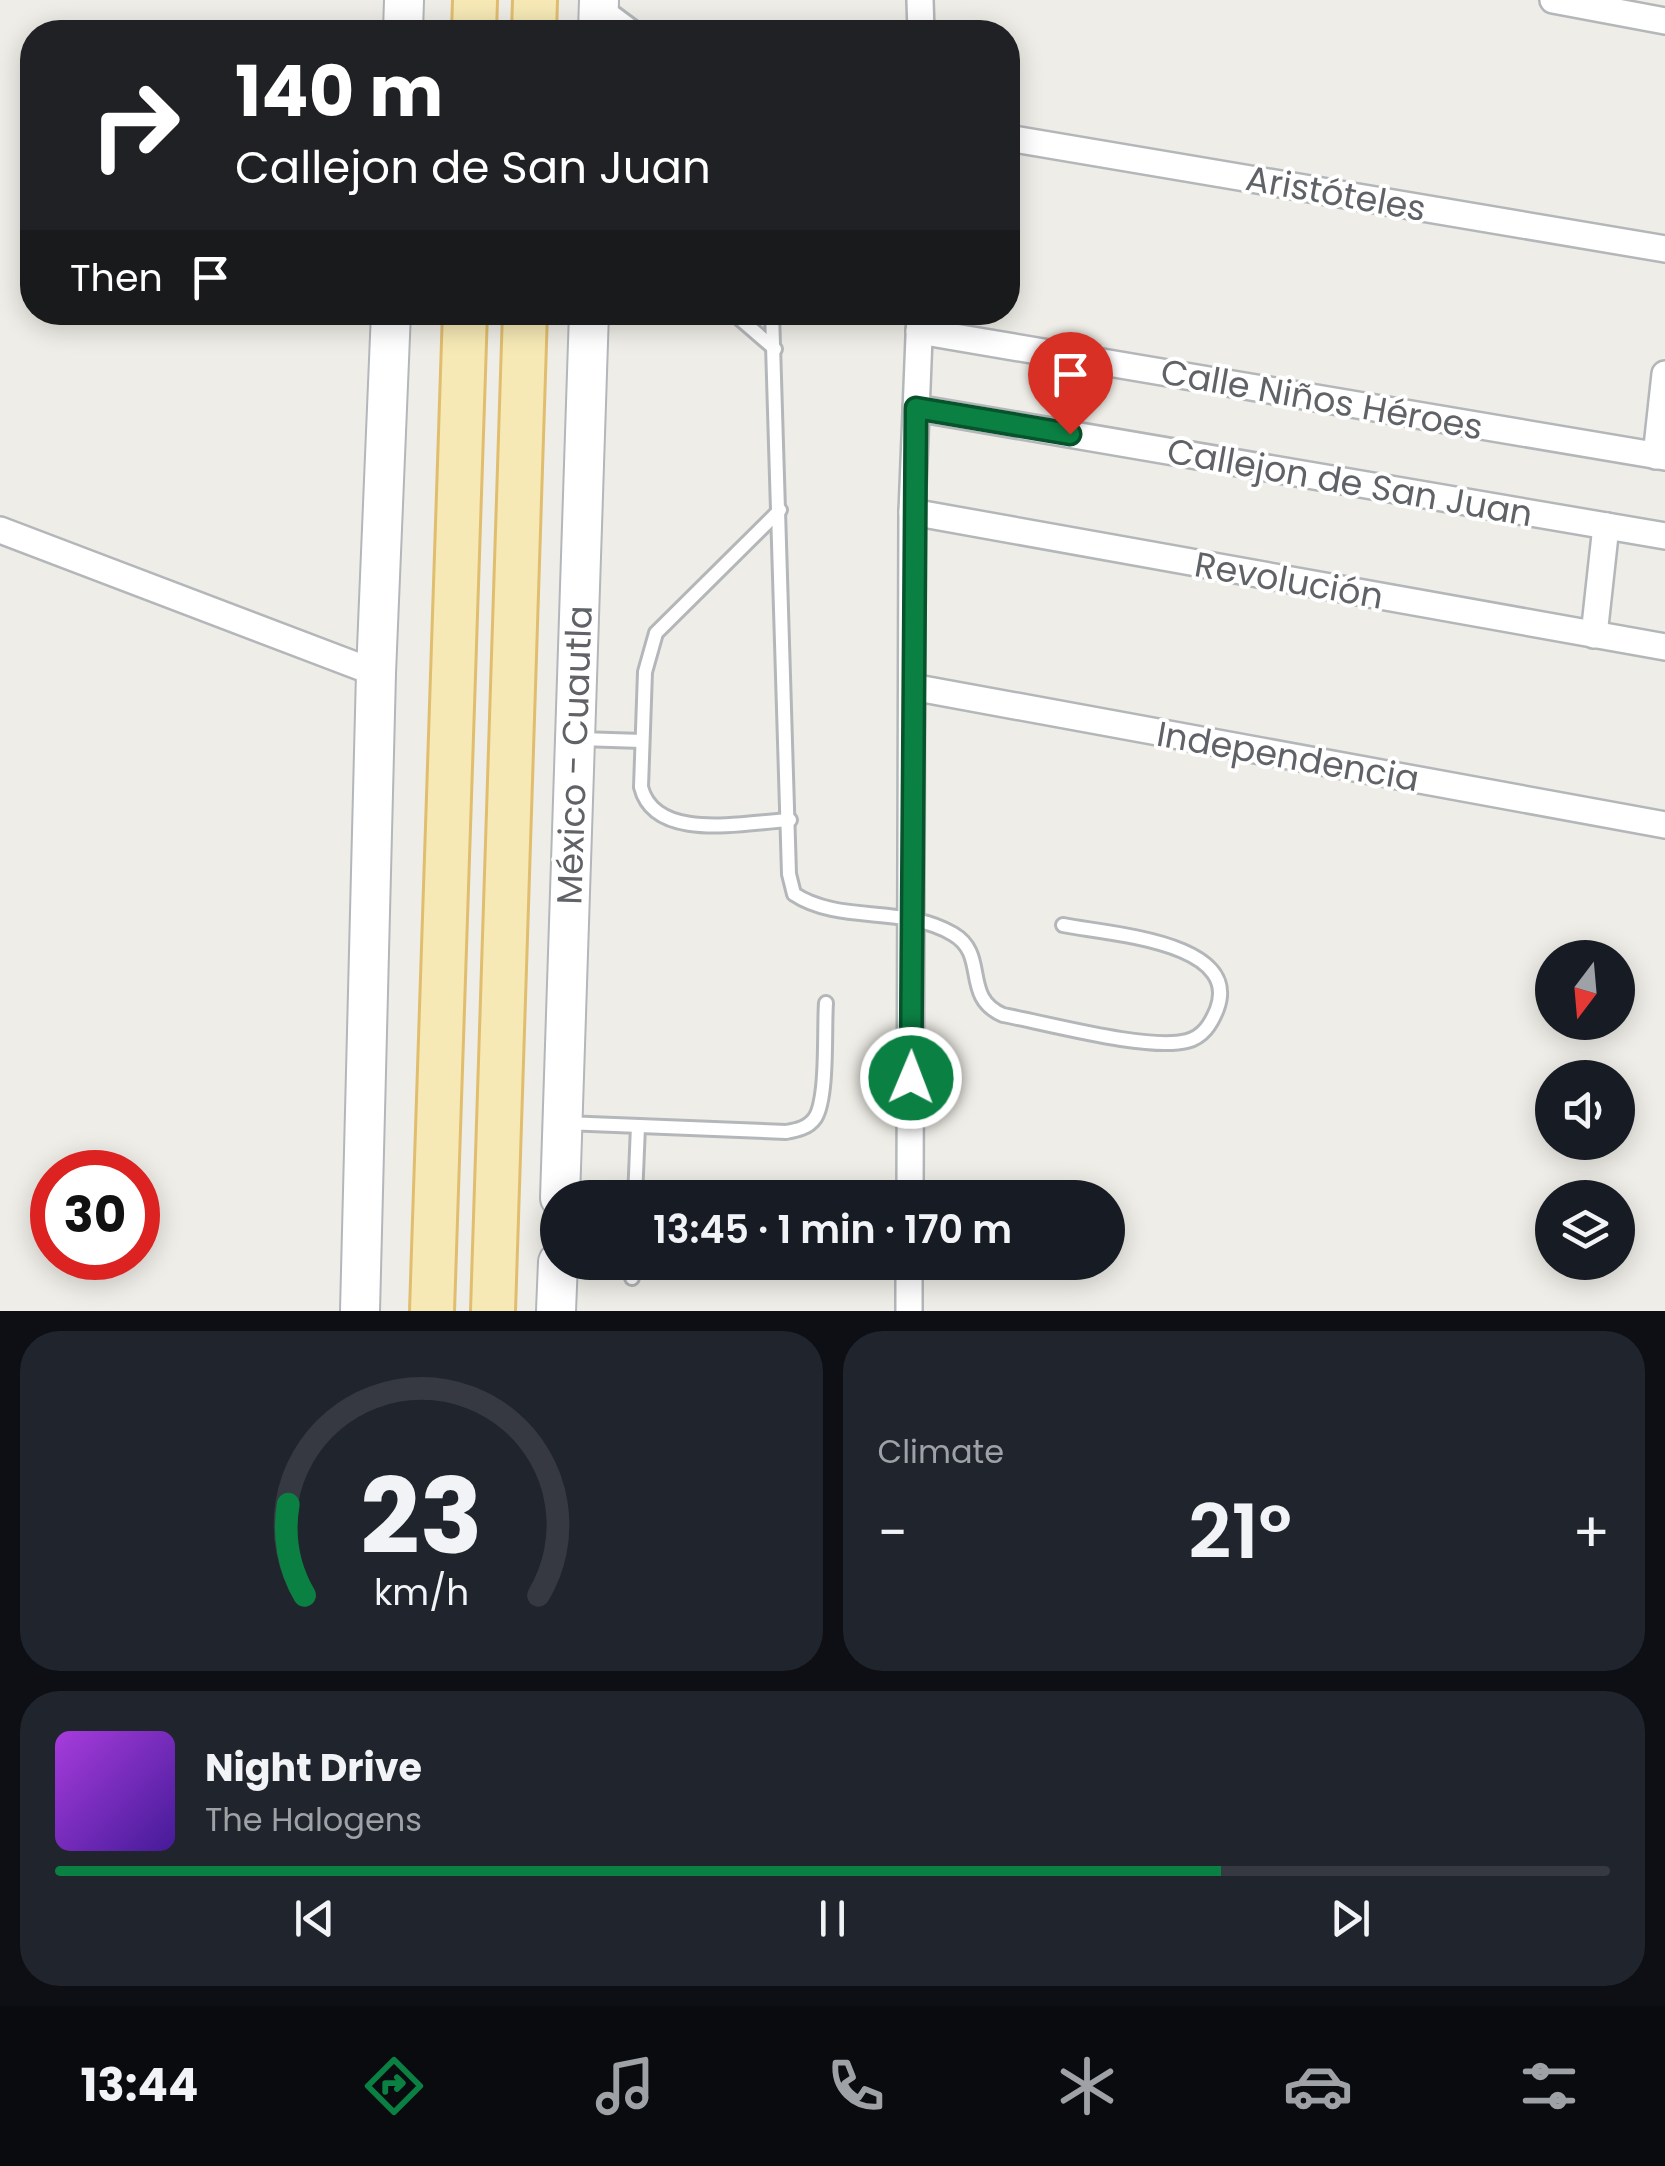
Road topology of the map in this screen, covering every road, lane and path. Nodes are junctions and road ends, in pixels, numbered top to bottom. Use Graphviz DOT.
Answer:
graph roads {
  1 [pos="1553,0"];
  2 [pos="599,1"];
  3 [pos="624,20"];
  4 [pos="1665,21"];
  5 [pos="1020,140"];
  6 [pos="1665,249"];
  7 [pos="390,325"];
  8 [pos="465,325"];
  9 [pos="525,325"];
  10 [pos="589,325"];
  11 [pos="747,325"];
  12 [pos="773,325"];
  13 [pos="920,325"];
  14 [pos="936,325"];
  15 [pos="775,349"];
  16 [pos="1665,374"];
  17 [pos="916,408"];
  18 [pos="1660,457"];
  19 [pos="780,510"];
  20 [pos="912,512"];
  21 [pos="1606,526"];
  22 [pos="0,530"];
  23 [pos="1665,536"];
  24 [pos="1594,635"];
  25 [pos="1665,647"];
  26 [pos="376,673"];
  27 [pos="912,687"];
  28 [pos="575,739"];
  29 [pos="642,741"];
  30 [pos="790,820"];
  31 [pos="1665,825"];
  32 [pos="913,918"];
  33 [pos="1063,925"];
  34 [pos="826,1004"];
  35 [pos="563,1123"];
  36 [pos="638,1126"];
  37 [pos="561,1180"];
  38 [pos="636,1180"];
  39 [pos="910,1180"];
  40 [pos="557,1280"];
  41 [pos="909,1280"];
  42 [pos="360,1311"];
  43 [pos="432,1311"];
  44 [pos="493,1311"];
  45 [pos="556,1311"];
  46 [pos="908,1311"];
  1 -- 4 [label="street"];
  2 -- 3 [label="lane"];
  5 -- 6 [label="street, Aristóteles"];
  7 -- 26 [label="main road"];
  8 -- 43 [label="main road"];
  9 -- 44 [label="main road"];
  10 -- 28 [label="main road, México - Cuautla"];
  11 -- 15 [label="lane"];
  12 -- 15 [label="lane"];
  13 -- 17 [label="street"];
  14 -- 18 [label="street, Calle Niños Héroes"];
  15 -- 19 [label="lane"];
  16 -- 18 [label="street"];
  17 -- 20 [label="street"];
  17 -- 21 [label="street, Callejon de San Juan"];
  19 -- 29 [label="lane"];
  19 -- 30 [label="lane"];
  20 -- 24 [label="street, Revolución"];
  20 -- 27 [label="street"];
  21 -- 23 [label="street, Callejon de San Juan"];
  21 -- 24 [label="street"];
  22 -- 26 [label="street"];
  24 -- 25 [label="street, Revolución"];
  26 -- 42 [label="main road"];
  27 -- 31 [label="street, Independencia"];
  27 -- 32 [label="street"];
  28 -- 29 [label="lane"];
  28 -- 35 [label="main road, México - Cuautla"];
  29 -- 30 [label="lane"];
  30 -- 32 [label="lane"];
  32 -- 33 [label="lane"];
  32 -- 39 [label="street"];
  34 -- 36 [label="lane"];
  35 -- 36 [label="lane"];
  35 -- 37 [label="main road, México - Cuautla"];
  36 -- 38 [label="lane"];
  40 -- 45 [label="main road"];
  41 -- 46 [label="street"];
}
